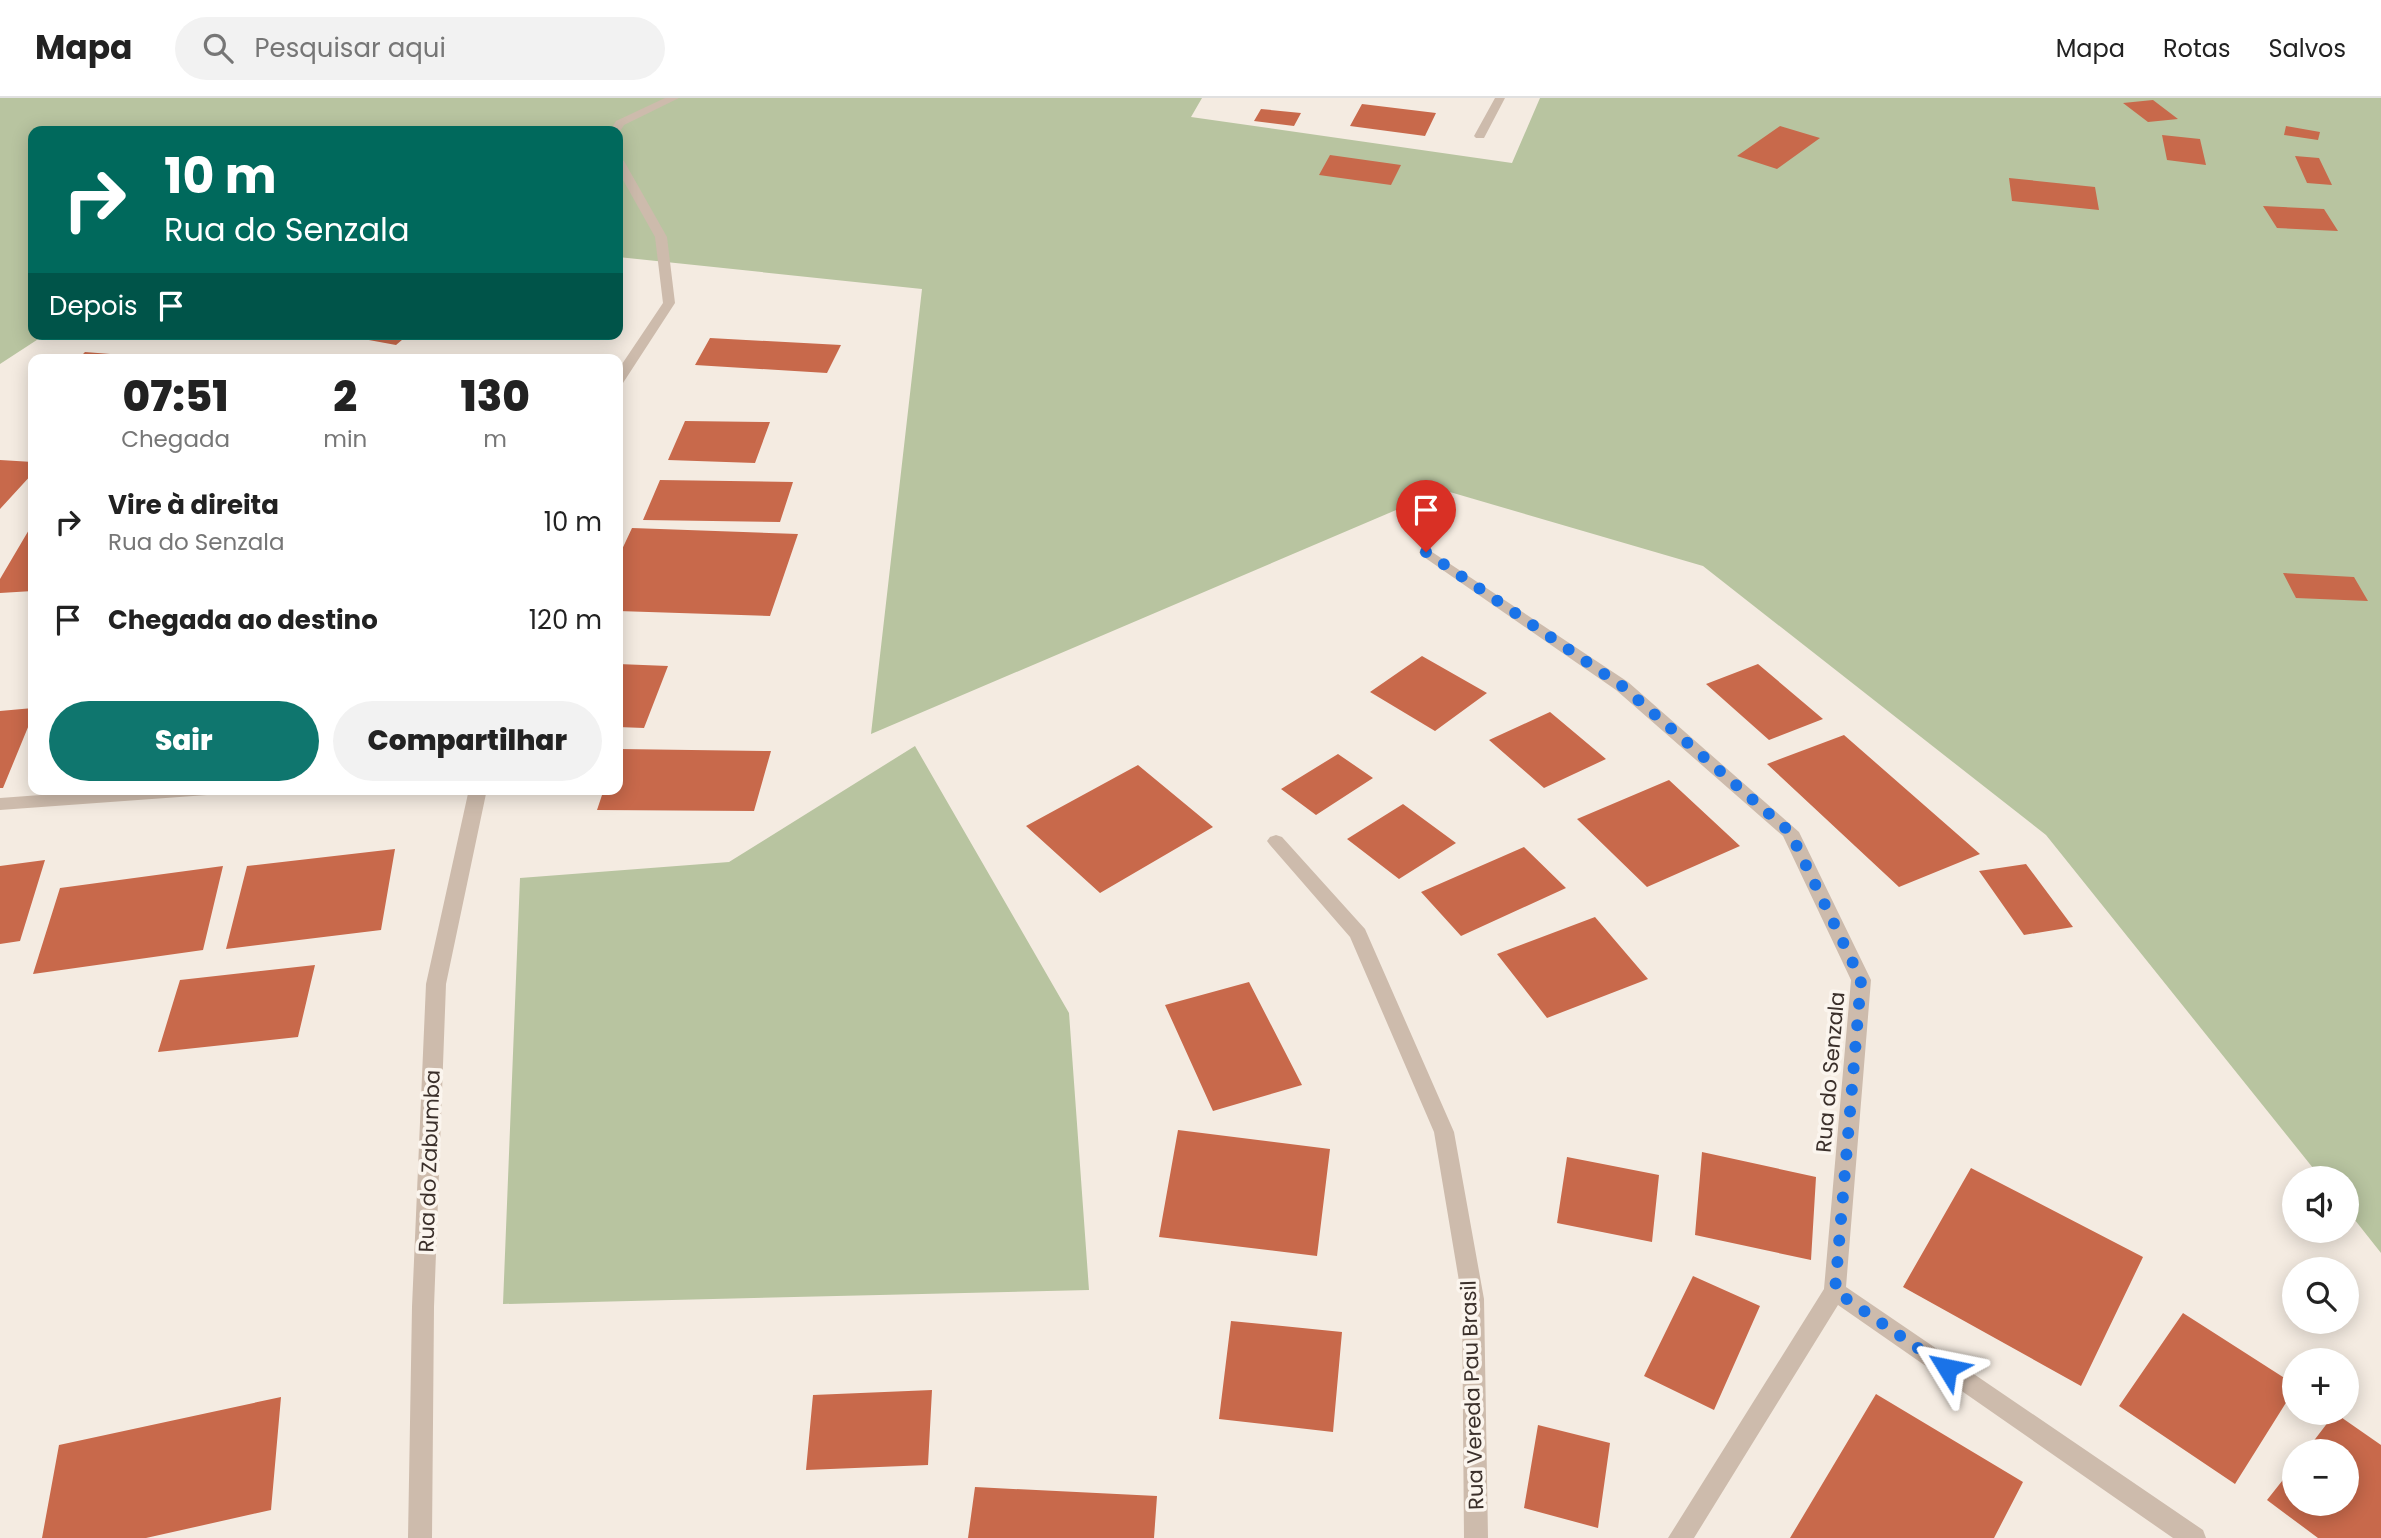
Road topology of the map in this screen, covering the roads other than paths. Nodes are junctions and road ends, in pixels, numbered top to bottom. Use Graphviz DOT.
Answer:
graph roads {
  1 [pos="674,98"];
  2 [pos="1500,98"];
  3 [pos="618,126"];
  4 [pos="1480,136"];
  5 [pos="623,170"];
  6 [pos="623,372"];
  7 [pos="1426,552"];
  8 [pos="74,795"];
  9 [pos="477,795"];
  10 [pos="0,804"];
  11 [pos="1276,841"];
  12 [pos="1835,1291"];
  13 [pos="420,1538"];
  14 [pos="1476,1538"];
  15 [pos="1680,1538"];
  16 [pos="2194,1538"];
  1 -- 3 [label="street"];
  2 -- 4 [label="street"];
  5 -- 6 [label="street"];
  7 -- 12 [label="street, Rua do Senzala"];
  8 -- 10 [label="street"];
  9 -- 13 [label="street, Rua do Zabumba"];
  11 -- 14 [label="street, Rua Vereda Pau Brasil"];
  12 -- 15 [label="street, Rua do Senzala"];
  12 -- 16 [label="street"];
}
